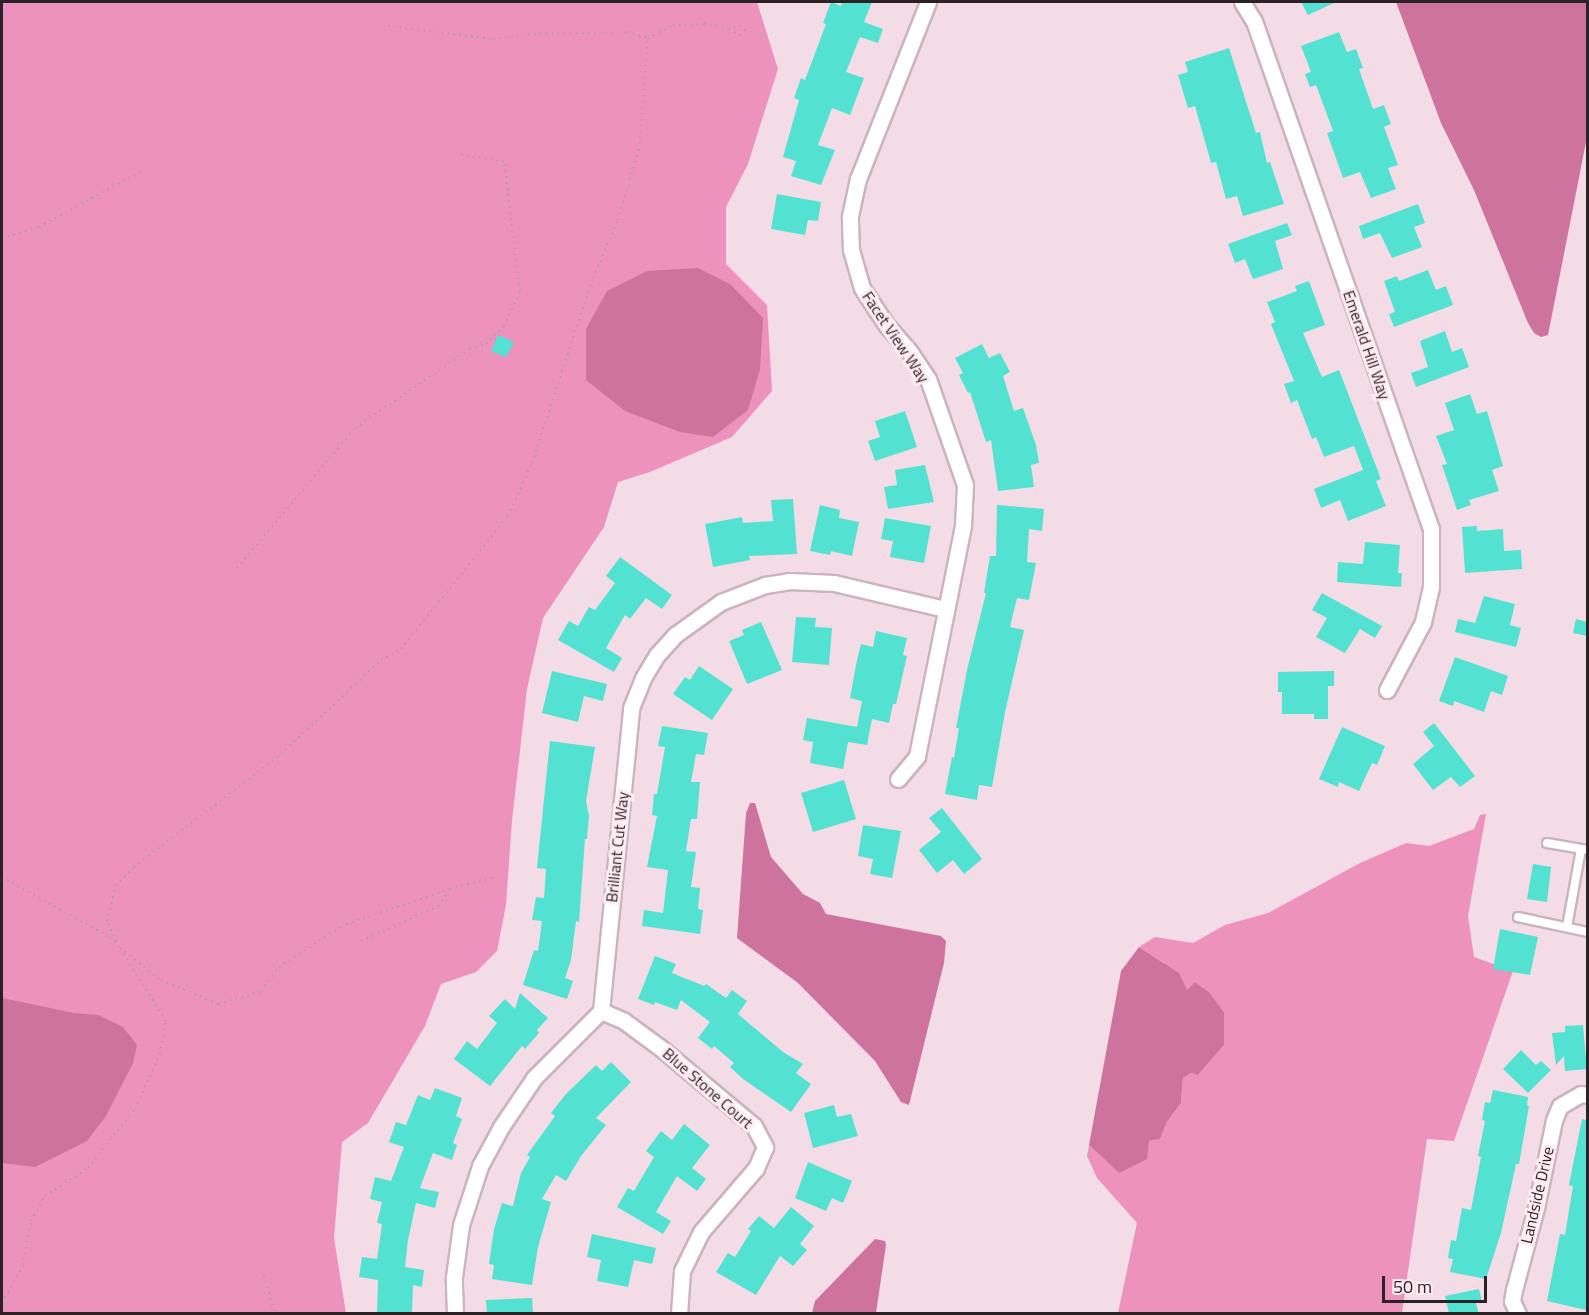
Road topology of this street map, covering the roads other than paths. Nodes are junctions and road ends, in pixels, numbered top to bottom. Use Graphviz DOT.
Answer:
graph roads {
  1 [pos="928,2"];
  2 [pos="1242,2"];
  3 [pos="945,609"];
  4 [pos="1387,690"];
  5 [pos="898,779"];
  6 [pos="1547,843"];
  7 [pos="1584,850"];
  8 [pos="1518,917"];
  9 [pos="1567,927"];
  10 [pos="1587,932"];
  11 [pos="601,1011"];
  12 [pos="1587,1095"];
  13 [pos="455,1314"];
  14 [pos="679,1314"];
  15 [pos="1518,1314"];
  1 -- 3 [label="street, Facet View Way"];
  2 -- 4 [label="street, Emerald Hill Way"];
  3 -- 5 [label="street, Facet View Way"];
  3 -- 11 [label="street, Brilliant Cut Way"];
  6 -- 7 [label="lane"];
  7 -- 9 [label="lane"];
  8 -- 9 [label="lane"];
  9 -- 10 [label="lane"];
  11 -- 13 [label="street"];
  11 -- 14 [label="street, Blue Stone Court"];
  12 -- 15 [label="street, Landside Drive"];
}
